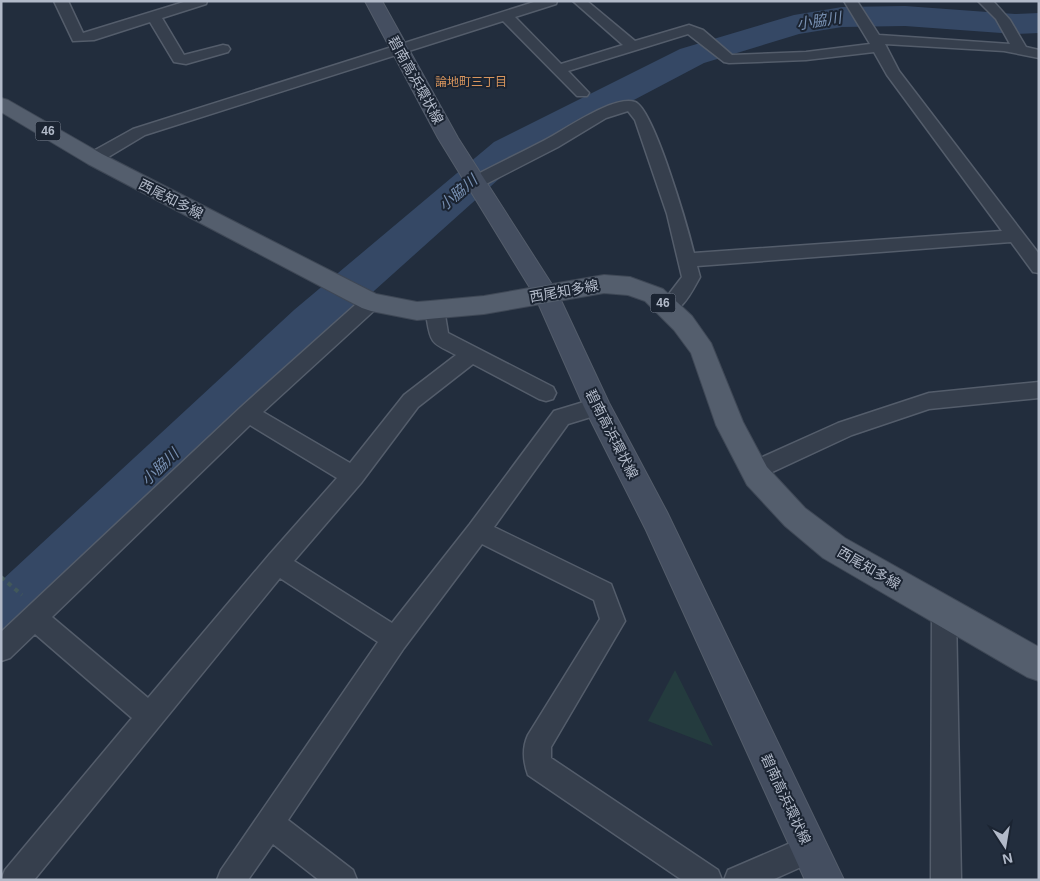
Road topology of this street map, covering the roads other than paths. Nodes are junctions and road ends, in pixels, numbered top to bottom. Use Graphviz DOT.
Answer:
graph roads {
  1 [pos="61,1"];
  2 [pos="201,1"];
  3 [pos="373,1"];
  4 [pos="551,1"];
  5 [pos="579,1"];
  6 [pos="850,1"];
  7 [pos="989,2"];
  8 [pos="154,16"];
  9 [pos="506,16"];
  10 [pos="877,43"];
  11 [pos="633,46"];
  12 [pos="223,49"];
  13 [pos="400,49"];
  14 [pos="1020,50"];
  15 [pos="1039,54"];
  16 [pos="559,69"];
  17 [pos="582,93"];
  18 [pos="1,104"];
  19 [pos="94,158"];
  20 [pos="476,182"];
  21 [pos="1017,240"];
  22 [pos="1039,240"];
  23 [pos="687,260"];
  24 [pos="1039,267"];
  25 [pos="546,294"];
  26 [pos="371,302"];
  27 [pos="668,307"];
  28 [pos="435,309"];
  29 [pos="472,354"];
  30 [pos="1039,390"];
  31 [pos="546,393"];
  32 [pos="597,407"];
  33 [pos="248,413"];
  34 [pos="755,471"];
  35 [pos="353,476"];
  36 [pos="478,531"];
  37 [pos="277,563"];
  38 [pos="944,612"];
  39 [pos="35,618"];
  40 [pos="395,639"];
  41 [pos="1,649"];
  42 [pos="1039,665"];
  43 [pos="150,717"];
  44 [pos="269,823"];
  45 [pos="810,849"];
  46 [pos="16,880"];
  47 [pos="231,880"];
  48 [pos="343,880"];
  49 [pos="708,880"];
  50 [pos="738,880"];
  51 [pos="825,880"];
  52 [pos="946,880"];
  1 -- 8 [label="street"];
  2 -- 8 [label="street"];
  3 -- 13 [label="main road, 碧南高浜環状線"];
  4 -- 9 [label="street"];
  5 -- 11 [label="street"];
  6 -- 10 [label="street"];
  7 -- 14 [label="street"];
  8 -- 12 [label="street"];
  9 -- 13 [label="street"];
  9 -- 16 [label="street"];
  10 -- 11 [label="street"];
  10 -- 14 [label="street"];
  10 -- 21 [label="street"];
  11 -- 16 [label="street"];
  13 -- 19 [label="street"];
  13 -- 20 [label="main road, 碧南高浜環状線"];
  14 -- 15 [label="street"];
  16 -- 17 [label="street"];
  18 -- 19 [label="main road, 西尾知多線 / 46"];
  19 -- 26 [label="main road, 西尾知多線 / 46"];
  20 -- 23 [label="street"];
  20 -- 25 [label="main road, 碧南高浜環状線"];
  21 -- 22 [label="street"];
  21 -- 23 [label="street"];
  21 -- 24 [label="street"];
  23 -- 27 [label="street"];
  25 -- 27 [label="main road, 西尾知多線 / 46"];
  25 -- 28 [label="main road, 西尾知多線 / 46"];
  25 -- 32 [label="main road, 碧南高浜環状線"];
  26 -- 28 [label="main road, 西尾知多線 / 46"];
  26 -- 33 [label="street"];
  27 -- 34 [label="main road, 西尾知多線 / 46"];
  28 -- 29 [label="street"];
  29 -- 31 [label="street"];
  29 -- 35 [label="street"];
  30 -- 34 [label="street"];
  32 -- 36 [label="street"];
  32 -- 45 [label="main road, 碧南高浜環状線"];
  33 -- 35 [label="street"];
  33 -- 39 [label="street"];
  34 -- 38 [label="main road, 西尾知多線 / 46"];
  35 -- 37 [label="street"];
  36 -- 40 [label="street"];
  36 -- 49 [label="street"];
  37 -- 40 [label="street"];
  37 -- 43 [label="street"];
  38 -- 42 [label="main road, 西尾知多線 / 46"];
  38 -- 52 [label="street"];
  39 -- 41 [label="street"];
  39 -- 43 [label="street"];
  40 -- 44 [label="street"];
  43 -- 46 [label="street"];
  44 -- 47 [label="street"];
  44 -- 48 [label="street"];
  45 -- 50 [label="street"];
  45 -- 51 [label="main road, 碧南高浜環状線"];
}
